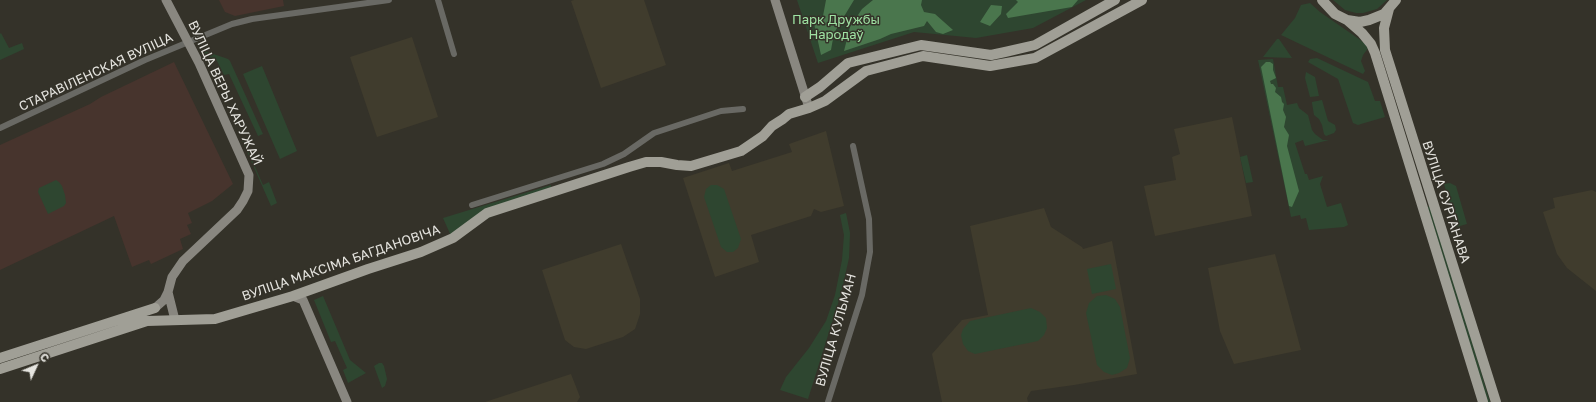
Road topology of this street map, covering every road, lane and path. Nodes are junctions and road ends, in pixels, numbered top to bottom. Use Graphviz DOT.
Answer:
graph roads {
  1 [pos="166,0"];
  2 [pos="389,0"];
  3 [pos="438,0"];
  4 [pos="775,0"];
  5 [pos="1115,0"];
  6 [pos="1142,0"];
  7 [pos="1314,0"];
  8 [pos="1322,0"];
  9 [pos="1396,0"];
  10 [pos="1389,9"];
  11 [pos="1335,14"];
  12 [pos="1348,20"];
  13 [pos="188,43"];
  14 [pos="454,54"];
  15 [pos="805,97"];
  16 [pos="809,108"];
  17 [pos="743,109"];
  18 [pos="0,128"];
  19 [pos="853,146"];
  20 [pos="472,205"];
  21 [pos="309,290"];
  22 [pos="168,292"];
  23 [pos="293,296"];
  24 [pos="155,308"];
  25 [pos="175,320"];
  26 [pos="2,358"];
  27 [pos="330,360"];
  28 [pos="4,368"];
  29 [pos="347,402"];
  30 [pos="828,402"];
  31 [pos="1483,402"];
  32 [pos="1496,402"];
  1 -- 13 [label="main road, ВУЛІЦА ВЕРЫ ХАРУЖАЙ"];
  2 -- 13 [label="street, СТАРАВІЛЕНСКАЯ ВУЛІЦА"];
  3 -- 14 [label="street"];
  4 -- 15 [label="main road"];
  5 -- 15 [label="main road"];
  6 -- 16 [label="main road, ВУЛІЦА МАКСІМА БАГДАНОВІЧА"];
  7 -- 11 [label="main road"];
  8 -- 11 [label="main road"];
  9 -- 10 [label="main road"];
  10 -- 12 [label="main road"];
  10 -- 32 [label="main road, ВУЛІЦА СУРГАНАВА"];
  11 -- 12 [label="main road"];
  12 -- 31 [label="main road, ВУЛІЦА СУРГАНАВА"];
  13 -- 18 [label="street, СТАРАВІЛЕНСКАЯ ВУЛІЦА"];
  13 -- 22 [label="main road, ВУЛІЦА ВЕРЫ ХАРУЖАЙ"];
  15 -- 16 [label="main road"];
  16 -- 21 [label="main road, ВУЛІЦА МАКСІМА БАГДАНОВІЧА"];
  17 -- 20 [label="street"];
  19 -- 30 [label="street, ВУЛІЦА КУЛЬМАН"];
  21 -- 23 [label="main road, ВУЛІЦА МАКСІМА БАГДАНОВІЧА"];
  21 -- 27 [label="main road"];
  22 -- 24 [label="main road, ВУЛІЦА ВЕРЫ ХАРУЖАЙ"];
  22 -- 25 [label="main road"];
  23 -- 25 [label="main road, ВУЛІЦА МАКСІМА БАГДАНОВІЧА"];
  23 -- 27 [label="main road"];
  24 -- 26 [label="main road"];
  25 -- 28 [label="main road, ВУЛІЦА МАКСІМА БАГДАНОВІЧА"];
  26 -- 28 [label="main road"];
  27 -- 29 [label="main road"];
}
